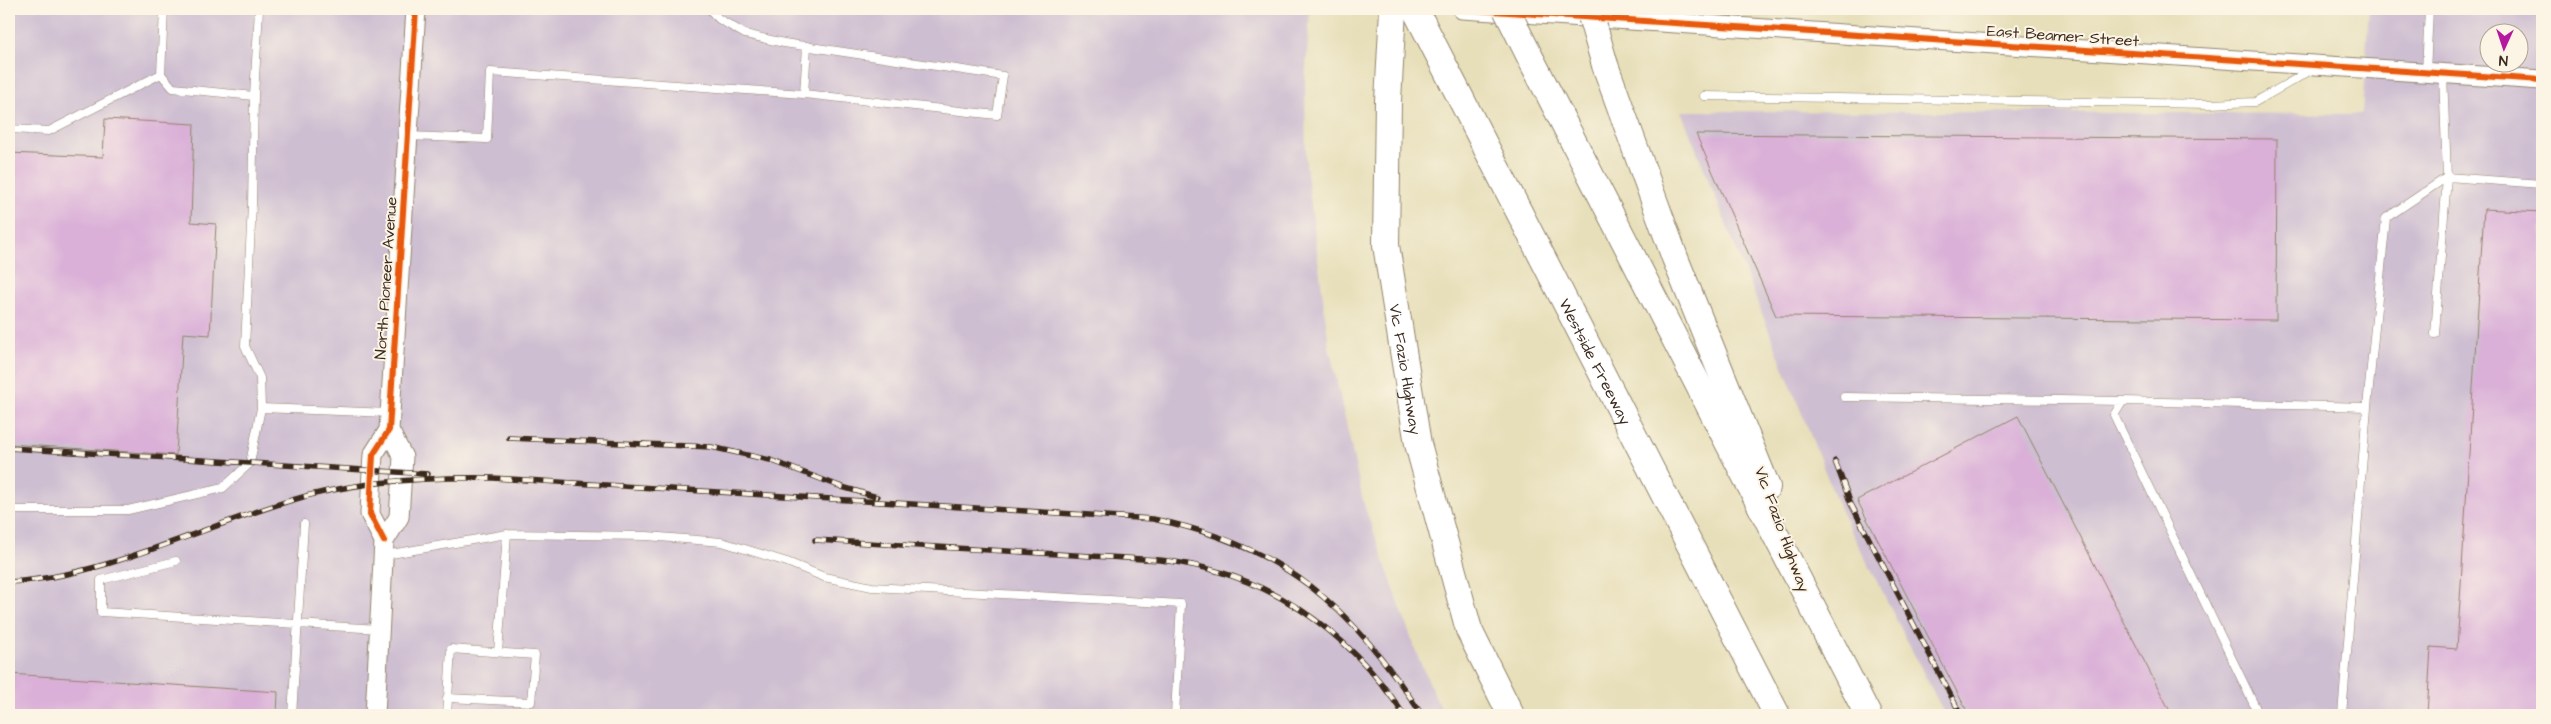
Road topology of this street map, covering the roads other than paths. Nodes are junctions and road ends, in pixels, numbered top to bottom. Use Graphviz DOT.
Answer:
graph roads {
  1 [pos="164,9"];
  2 [pos="259,9"];
  3 [pos="416,9"];
  4 [pos="709,9"];
  5 [pos="1393,9"];
  6 [pos="1415,9"];
  7 [pos="1462,9"];
  8 [pos="1506,9"];
  9 [pos="1589,9"];
  10 [pos="2429,9"];
  11 [pos="807,46"];
  12 [pos="2319,65"];
  13 [pos="2435,73"];
  14 [pos="161,74"];
  15 [pos="2542,80"];
  16 [pos="804,94"];
  17 [pos="254,96"];
  18 [pos="1704,96"];
  19 [pos="9,129"];
  20 [pos="408,136"];
  21 [pos="2447,177"];
  22 [pos="2542,184"];
  23 [pos="2435,334"];
  24 [pos="1844,397"];
  25 [pos="2123,401"];
  26 [pos="2367,407"];
  27 [pos="261,408"];
  28 [pos="390,421"];
  29 [pos="9,510"];
  30 [pos="304,524"];
  31 [pos="507,534"];
  32 [pos="383,548"];
  33 [pos="176,561"];
  34 [pos="1809,600"];
  35 [pos="298,624"];
  36 [pos="379,630"];
  37 [pos="498,652"];
  38 [pos="448,698"];
  39 [pos="292,715"];
  40 [pos="375,715"];
  41 [pos="446,715"];
  42 [pos="1175,715"];
  43 [pos="1510,715"];
  44 [pos="1777,715"];
  45 [pos="1868,715"];
  46 [pos="2259,715"];
  47 [pos="2342,715"];
  1 -- 14 [label="lane"];
  2 -- 17 [label="lane"];
  3 -- 20 [label="street, North Pioneer Avenue"];
  4 -- 11 [label="lane"];
  5 -- 43 [label="highway, Vic Fazio Highway"];
  6 -- 44 [label="highway, Westside Freeway"];
  7 -- 12 [label="street, East Beamer Street"];
  8 -- 34 [label="highway, bridge"];
  9 -- 34 [label="highway, Vic Fazio Highway, bridge"];
  10 -- 13 [label="lane"];
  11 -- 16 [label="lane"];
  11 -- 16 [label="lane"];
  12 -- 13 [label="street, East Beamer Street"];
  12 -- 18 [label="lane"];
  13 -- 15 [label="street, East Beamer Street"];
  13 -- 21 [label="lane"];
  14 -- 17 [label="lane"];
  14 -- 19 [label="lane"];
  16 -- 20 [label="lane"];
  17 -- 27 [label="lane"];
  20 -- 28 [label="street, North Pioneer Avenue"];
  21 -- 22 [label="lane"];
  21 -- 23 [label="lane"];
  21 -- 26 [label="lane"];
  24 -- 25 [label="lane"];
  25 -- 26 [label="lane"];
  25 -- 46 [label="lane"];
  26 -- 47 [label="lane"];
  27 -- 28 [label="lane"];
  27 -- 29 [label="lane"];
  28 -- 32 [label="street"];
  28 -- 32 [label="street, North Pioneer Avenue"];
  30 -- 35 [label="lane"];
  31 -- 32 [label="lane"];
  31 -- 37 [label="lane"];
  31 -- 42 [label="lane"];
  32 -- 36 [label="street"];
  33 -- 35 [label="lane"];
  34 -- 45 [label="highway"];
  35 -- 36 [label="lane"];
  35 -- 39 [label="lane"];
  36 -- 40 [label="street"];
  37 -- 38 [label="lane"];
  37 -- 38 [label="lane"];
  38 -- 41 [label="lane"];
}
